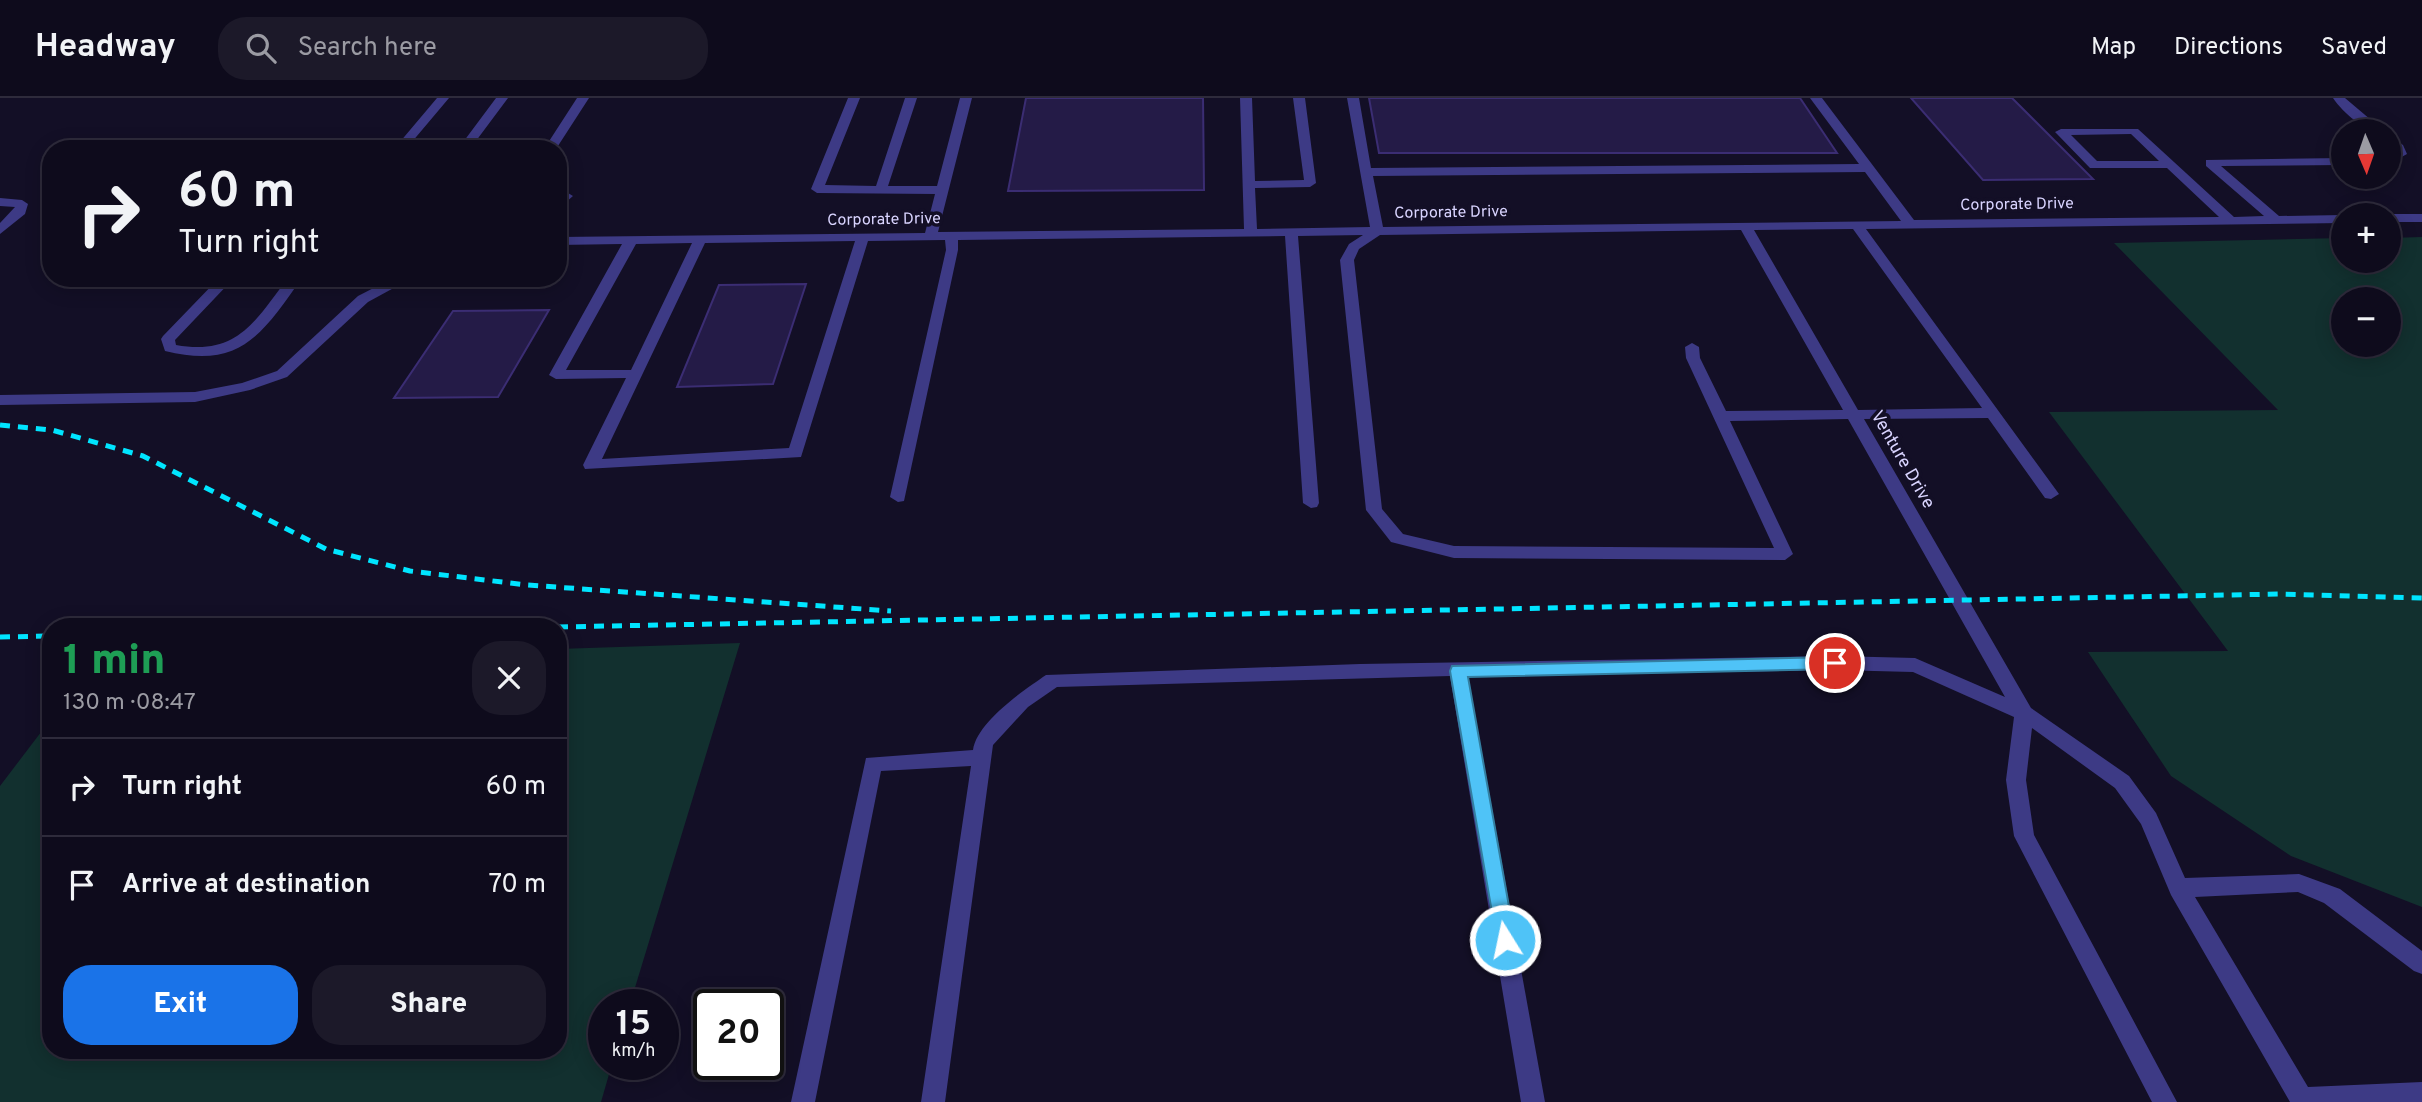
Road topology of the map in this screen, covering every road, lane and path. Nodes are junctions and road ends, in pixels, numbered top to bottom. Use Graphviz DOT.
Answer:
graph roads {
  1 [pos="443,98"];
  2 [pos="502,98"];
  3 [pos="583,98"];
  4 [pos="854,98"];
  5 [pos="911,98"];
  6 [pos="966,98"];
  7 [pos="1246,98"];
  8 [pos="1299,98"];
  9 [pos="1353,98"];
  10 [pos="1816,98"];
  11 [pos="2339,98"];
  12 [pos="2362,119"];
  13 [pos="408,140"];
  14 [pos="471,140"];
  15 [pos="556,140"];
  16 [pos="2331,161"];
  17 [pos="2171,164"];
  18 [pos="1868,168"];
  19 [pos="1366,172"];
  20 [pos="1249,185"];
  21 [pos="881,190"];
  22 [pos="941,190"];
  23 [pos="0,202"];
  24 [pos="2401,218"];
  25 [pos="2422,218"];
  26 [pos="2276,219"];
  27 [pos="2331,219"];
  28 [pos="2230,220"];
  29 [pos="1910,224"];
  30 [pos="1857,225"];
  31 [pos="1746,227"];
  32 [pos="0,230"];
  33 [pos="1377,231"];
  34 [pos="1291,232"];
  35 [pos="1251,233"];
  36 [pos="951,236"];
  37 [pos="862,237"];
  38 [pos="930,237"];
  39 [pos="632,240"];
  40 [pos="700,240"];
  41 [pos="567,241"];
  42 [pos="218,287"];
  43 [pos="288,287"];
  44 [pos="384,287"];
  45 [pos="1692,347"];
  46 [pos="636,374"];
  47 [pos="0,400"];
  48 [pos="1992,413"];
  49 [pos="1854,414"];
  50 [pos="1720,416"];
  51 [pos="2051,494"];
  52 [pos="898,496"];
  53 [pos="1311,503"];
  54 [pos="1458,671"];
  55 [pos="2024,713"];
  56 [pos="981,757"];
  57 [pos="2179,888"];
  58 [pos="2422,964"];
  59 [pos="2422,1094"];
  60 [pos="2302,1100"];
  61 [pos="803,1102"];
  62 [pos="933,1102"];
  63 [pos="1533,1102"];
  64 [pos="2165,1102"];
  1 -- 13 [label="street"];
  2 -- 14 [label="street"];
  3 -- 15 [label="street"];
  4 -- 21 [label="street"];
  5 -- 21 [label="street"];
  6 -- 22 [label="street"];
  7 -- 20 [label="street"];
  8 -- 20 [label="street"];
  9 -- 19 [label="street"];
  10 -- 18 [label="street"];
  11 -- 12 [label="street"];
  16 -- 26 [label="street"];
  17 -- 17 [label="street"];
  17 -- 28 [label="street"];
  18 -- 19 [label="street"];
  18 -- 29 [label="street"];
  19 -- 33 [label="street"];
  20 -- 35 [label="street"];
  21 -- 22 [label="street"];
  22 -- 38 [label="street"];
  23 -- 32 [label="street"];
  24 -- 25 [label="street"];
  26 -- 27 [label="street, Corporate Drive"];
  26 -- 28 [label="street, Corporate Drive"];
  28 -- 29 [label="street, Corporate Drive"];
  29 -- 30 [label="street, Corporate Drive"];
  30 -- 31 [label="street, Corporate Drive"];
  30 -- 48 [label="street"];
  31 -- 33 [label="street, Corporate Drive"];
  31 -- 49 [label="street, Venture Drive"];
  33 -- 34 [label="street, Corporate Drive"];
  33 -- 50 [label="street"];
  34 -- 35 [label="street, Corporate Drive"];
  34 -- 53 [label="street"];
  35 -- 36 [label="street, Corporate Drive"];
  36 -- 38 [label="street, Corporate Drive"];
  36 -- 52 [label="street"];
  37 -- 38 [label="street, Corporate Drive"];
  37 -- 40 [label="street, Corporate Drive"];
  37 -- 46 [label="street"];
  39 -- 40 [label="street, Corporate Drive"];
  39 -- 41 [label="street, Corporate Drive"];
  39 -- 46 [label="street"];
  40 -- 46 [label="street"];
  42 -- 43 [label="street"];
  44 -- 47 [label="street"];
  45 -- 50 [label="street"];
  48 -- 49 [label="street"];
  48 -- 51 [label="street"];
  49 -- 50 [label="street"];
  49 -- 55 [label="street, Venture Drive"];
  54 -- 55 [label="street"];
  54 -- 56 [label="street"];
  54 -- 63 [label="street"];
  55 -- 57 [label="street"];
  55 -- 64 [label="street"];
  56 -- 61 [label="street"];
  56 -- 62 [label="street"];
  57 -- 58 [label="street"];
  57 -- 60 [label="street"];
  59 -- 60 [label="street"];
}
